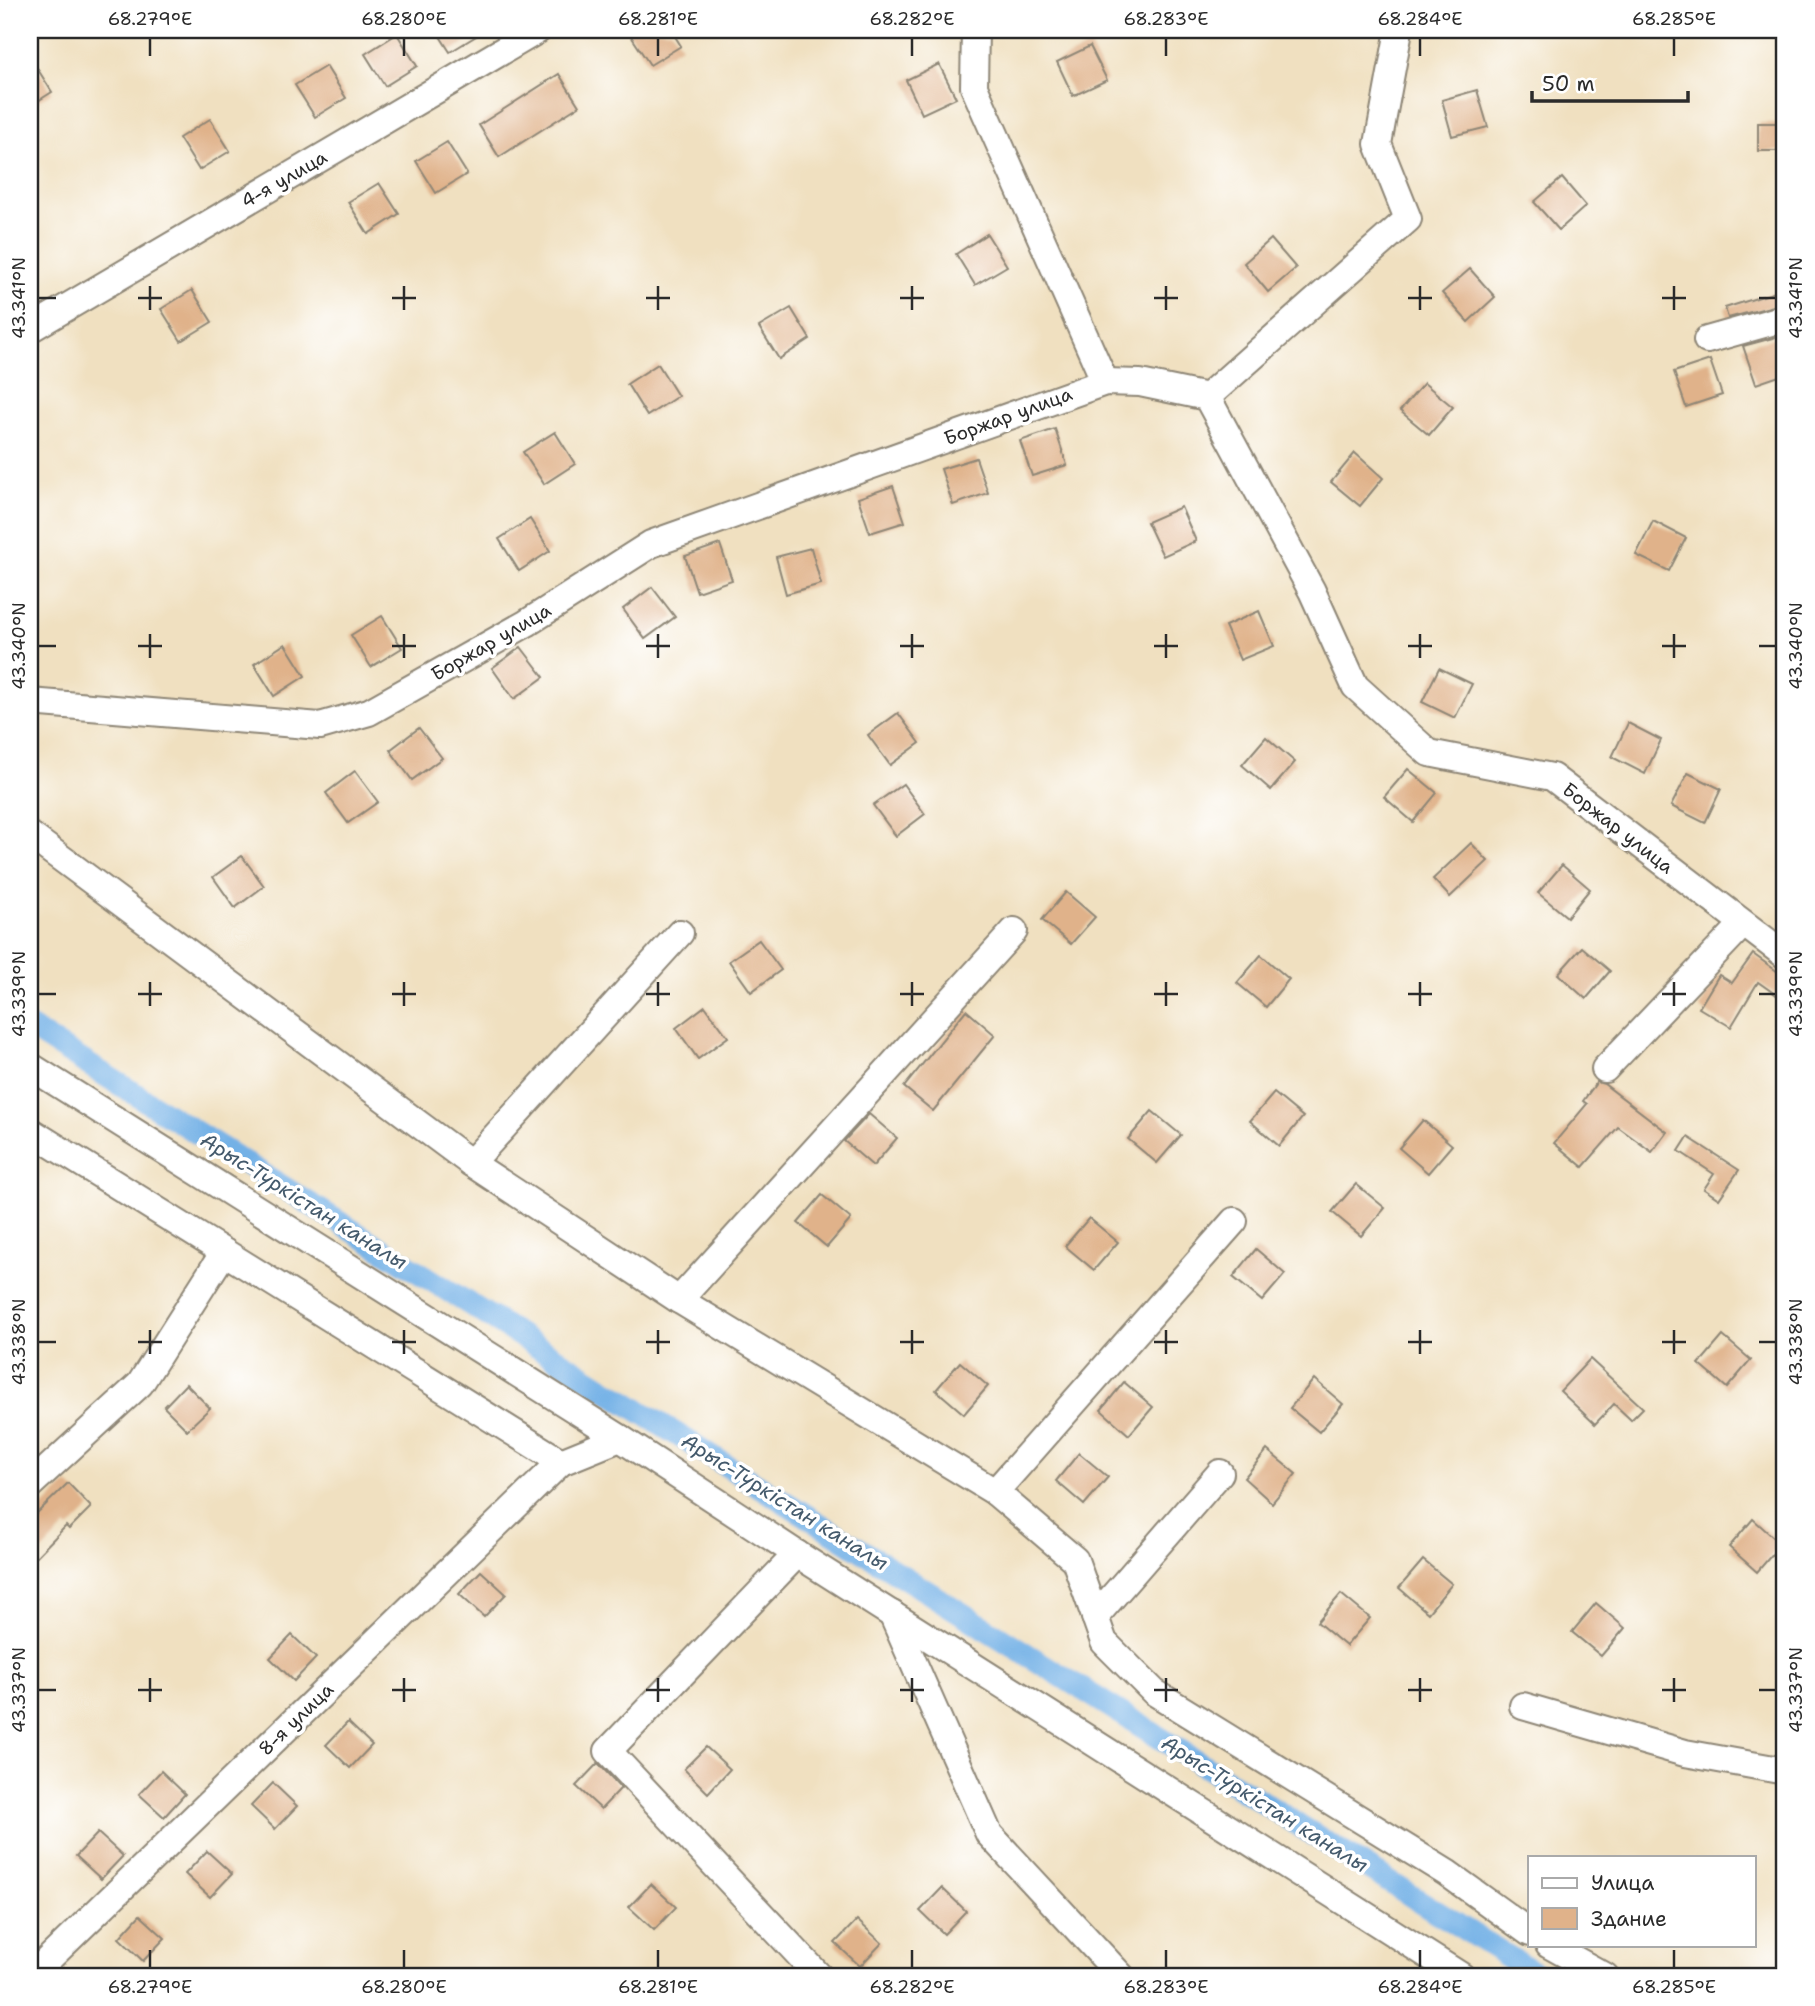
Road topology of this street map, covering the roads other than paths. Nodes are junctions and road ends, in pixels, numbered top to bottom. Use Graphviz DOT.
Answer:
graph roads {
  1 [pos="538,30"];
  2 [pos="975,30"];
  3 [pos="1399,30"];
  4 [pos="1785,318"];
  5 [pos="30,328"];
  6 [pos="1707,340"];
  7 [pos="1105,382"];
  8 [pos="1207,397"];
  9 [pos="30,702"];
  10 [pos="30,835"];
  11 [pos="1743,924"];
  12 [pos="1014,930"];
  13 [pos="680,933"];
  14 [pos="1785,955"];
  15 [pos="30,1066"];
  16 [pos="1605,1069"];
  17 [pos="30,1131"];
  18 [pos="471,1163"];
  19 [pos="1234,1221"];
  20 [pos="223,1252"];
  21 [pos="679,1300"];
  22 [pos="620,1438"];
  23 [pos="561,1462"];
  24 [pos="1220,1473"];
  25 [pos="30,1485"];
  26 [pos="995,1492"];
  27 [pos="797,1554"];
  28 [pos="892,1614"];
  29 [pos="1095,1617"];
  30 [pos="1523,1706"];
  31 [pos="1785,1772"];
  32 [pos="1528,1932"];
  33 [pos="1551,1946"];
  34 [pos="31,1976"];
  35 [pos="819,1976"];
  36 [pos="1121,1976"];
  37 [pos="1461,1976"];
  38 [pos="1605,1976"];
  1 -- 5 [label="street, 4-я улица"];
  2 -- 7 [label="street"];
  3 -- 8 [label="street"];
  4 -- 6 [label="street"];
  7 -- 8 [label="street, Боржар улица"];
  7 -- 9 [label="street, Боржар улица"];
  8 -- 11 [label="street, Боржар улица"];
  10 -- 18 [label="street"];
  11 -- 14 [label="street, Боржар улица"];
  11 -- 16 [label="street"];
  12 -- 21 [label="street"];
  13 -- 18 [label="street"];
  15 -- 22 [label="street"];
  17 -- 20 [label="street"];
  18 -- 21 [label="street"];
  19 -- 26 [label="street"];
  20 -- 23 [label="street"];
  20 -- 25 [label="street"];
  21 -- 26 [label="street"];
  22 -- 23 [label="street"];
  22 -- 27 [label="street"];
  23 -- 34 [label="street, 8-я улица"];
  24 -- 29 [label="street"];
  26 -- 29 [label="street"];
  27 -- 28 [label="street"];
  27 -- 35 [label="street"];
  28 -- 36 [label="street"];
  28 -- 37 [label="street"];
  29 -- 32 [label="street"];
  30 -- 31 [label="street"];
  33 -- 38 [label="street"];
}
